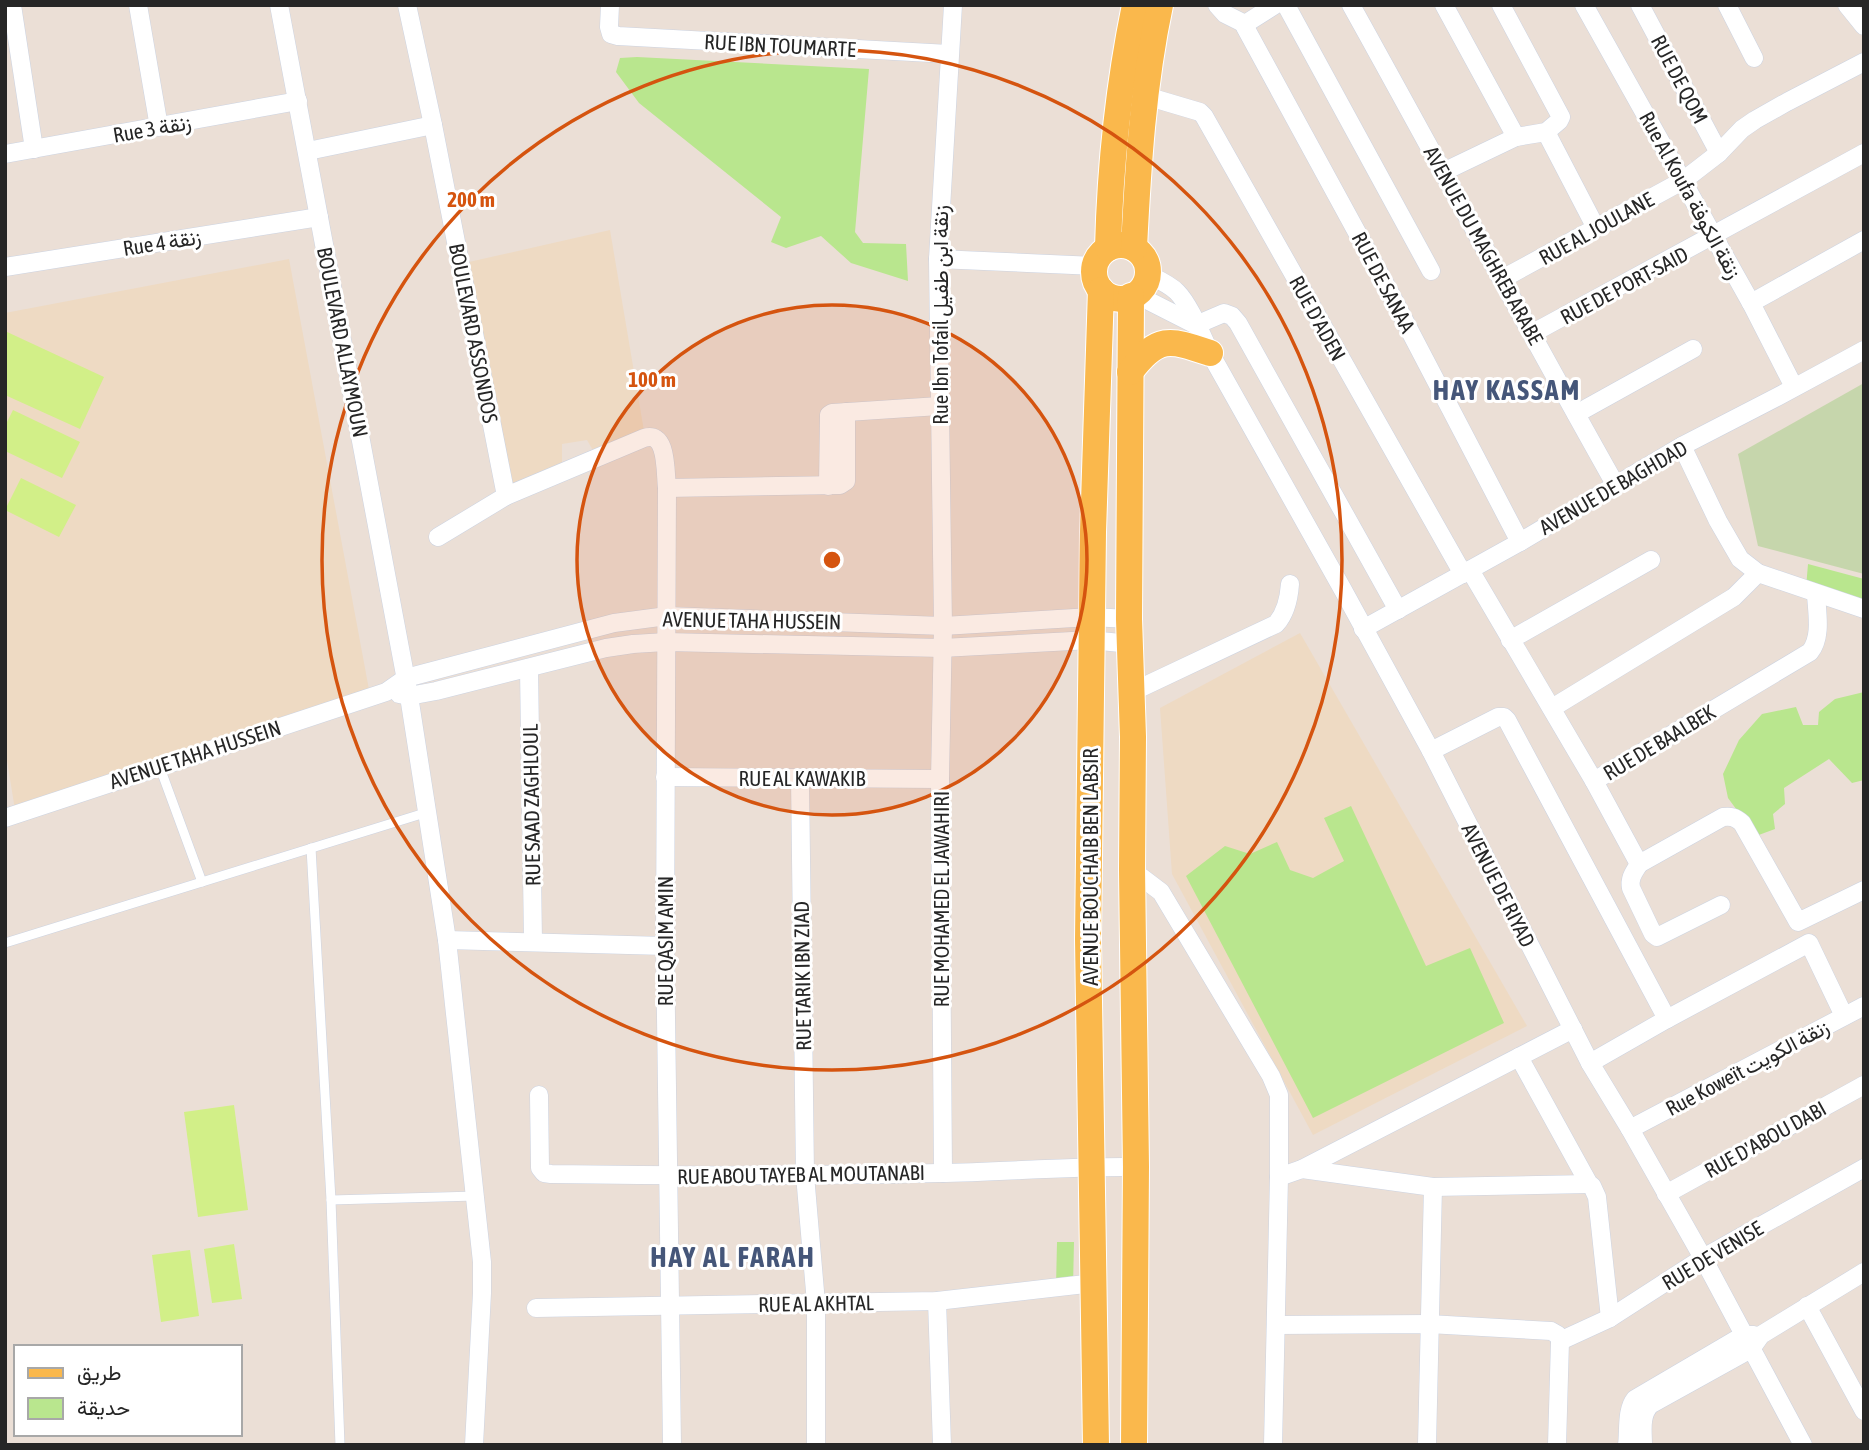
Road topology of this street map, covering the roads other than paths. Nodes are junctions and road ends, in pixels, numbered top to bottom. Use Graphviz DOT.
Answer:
graph roads {
  1 [pos="12,5"];
  2 [pos="138,5"];
  3 [pos="279,5"];
  4 [pos="407,5"];
  5 [pos="610,5"];
  6 [pos="953,5"];
  7 [pos="1135,5"];
  8 [pos="1160,5"];
  9 [pos="1217,5"];
  10 [pos="1275,5"];
  11 [pos="1286,5"];
  12 [pos="1351,5"];
  13 [pos="1444,5"];
  14 [pos="1501,5"];
  15 [pos="1584,5"];
  16 [pos="1640,5"];
  17 [pos="1727,5"];
  18 [pos="1847,5"];
  19 [pos="1245,24"];
  20 [pos="1864,26"];
  21 [pos="950,54"];
  22 [pos="1754,58"];
  23 [pos="1864,62"];
  24 [pos="1146,96"];
  25 [pos="298,101"];
  26 [pos="433,125"];
  27 [pos="159,127"];
  28 [pos="1545,132"];
  29 [pos="1516,137"];
  30 [pos="34,149"];
  31 [pos="307,151"];
  32 [pos="1719,153"];
  33 [pos="1864,153"];
  34 [pos="5,155"];
  35 [pos="1443,172"];
  36 [pos="1684,180"];
  37 [pos="319,217"];
  38 [pos="1595,228"];
  39 [pos="1714,236"];
  40 [pos="1864,240"];
  41 [pos="1134,248"];
  42 [pos="938,259"];
  43 [pos="5,267"];
  44 [pos="1101,268"];
  45 [pos="1431,271"];
  46 [pos="1502,279"];
  47 [pos="1138,288"];
  48 [pos="1751,303"];
  49 [pos="1196,325"];
  50 [pos="1533,333"];
  51 [pos="1693,349"];
  52 [pos="1864,350"];
  53 [pos="1210,353"];
  54 [pos="1130,372"];
  55 [pos="1794,387"];
  56 [pos="939,406"];
  57 [pos="1576,414"];
  58 [pos="1682,446"];
  59 [pos="1615,484"];
  60 [pos="667,488"];
  61 [pos="506,496"];
  62 [pos="438,537"];
  63 [pos="1520,542"];
  64 [pos="1651,560"];
  65 [pos="1466,572"];
  66 [pos="1758,573"];
  67 [pos="1290,584"];
  68 [pos="1816,594"];
  69 [pos="1864,609"];
  70 [pos="1398,610"];
  71 [pos="667,616"];
  72 [pos="943,625"];
  73 [pos="1091,629"];
  74 [pos="1363,629"];
  75 [pos="1130,631"];
  76 [pos="1510,640"];
  77 [pos="666,642"];
  78 [pos="942,648"];
  79 [pos="529,668"];
  80 [pos="406,678"];
  81 [pos="386,692"];
  82 [pos="1132,692"];
  83 [pos="409,696"];
  84 [pos="1552,708"];
  85 [pos="1431,751"];
  86 [pos="159,765"];
  87 [pos="665,777"];
  88 [pos="800,778"];
  89 [pos="940,779"];
  90 [pos="1594,781"];
  91 [pos="428,812"];
  92 [pos="5,818"];
  93 [pos="311,848"];
  94 [pos="1639,863"];
  95 [pos="1132,870"];
  96 [pos="202,882"];
  97 [pos="1864,890"];
  98 [pos="1721,905"];
  99 [pos="1798,922"];
  100 [pos="447,940"];
  101 [pos="533,941"];
  102 [pos="5,943"];
  103 [pos="1809,943"];
  104 [pos="664,946"];
  105 [pos="1864,1006"];
  106 [pos="1844,1016"];
  107 [pos="1667,1018"];
  108 [pos="1573,1029"];
  109 [pos="1519,1057"];
  110 [pos="1590,1063"];
  111 [pos="1864,1085"];
  112 [pos="539,1095"];
  113 [pos="1630,1129"];
  114 [pos="1092,1167"];
  115 [pos="1136,1167"];
  116 [pos="1864,1168"];
  117 [pos="1302,1169"];
  118 [pos="943,1173"];
  119 [pos="668,1175"];
  120 [pos="805,1175"];
  121 [pos="1279,1177"];
  122 [pos="1589,1184"];
  123 [pos="1433,1187"];
  124 [pos="1666,1194"];
  125 [pos="476,1196"];
  126 [pos="331,1200"];
  127 [pos="1703,1258"];
  128 [pos="1864,1272"];
  129 [pos="1094,1283"];
  130 [pos="937,1301"];
  131 [pos="816,1303"];
  132 [pos="670,1305"];
  133 [pos="1807,1306"];
  134 [pos="536,1308"];
  135 [pos="1611,1318"];
  136 [pos="1429,1324"];
  137 [pos="1276,1325"];
  138 [pos="1752,1340"];
  139 [pos="1560,1341"];
  140 [pos="1864,1411"];
  141 [pos="340,1445"];
  142 [pos="474,1445"];
  143 [pos="672,1445"];
  144 [pos="816,1445"];
  145 [pos="942,1445"];
  146 [pos="1096,1445"];
  147 [pos="1134,1445"];
  148 [pos="1273,1445"];
  149 [pos="1427,1445"];
  150 [pos="1557,1445"];
  151 [pos="1628,1445"];
  152 [pos="1643,1445"];
  153 [pos="1803,1445"];
  1 -- 30 [label="street"];
  2 -- 27 [label="street"];
  3 -- 25 [label="street, BOULEVARD ALLAYMOUN"];
  4 -- 26 [label="street, BOULEVARD ASSONDOS"];
  5 -- 21 [label="street, RUE IBN TOUMARTE"];
  6 -- 21 [label="street, Rue Ibn Tofail زنقة ابن طفيل"];
  7 -- 44 [label="main road, AVENUE BOUCHAIB BEN LABSIR"];
  8 -- 24 [label="main road"];
  9 -- 19 [label="street"];
  10 -- 19 [label="street"];
  11 -- 45 [label="street"];
  12 -- 35 [label="street, AVENUE DU MAGHREB ARABE"];
  13 -- 29 [label="street"];
  14 -- 28 [label="street"];
  15 -- 36 [label="street, Rue Al Koufa زنقة الكوفة"];
  16 -- 32 [label="street, RUE DE QOM"];
  17 -- 22 [label="street"];
  18 -- 20 [label="street"];
  19 -- 63 [label="street, RUE DE SANAA"];
  21 -- 42 [label="street, Rue Ibn Tofail زنقة ابن طفيل"];
  23 -- 32 [label="street, RUE AL JOULANE"];
  24 -- 41 [label="main road"];
  24 -- 65 [label="street, RUE D'ADEN"];
  25 -- 27 [label="street, Rue 3 زنقة"];
  25 -- 31 [label="street, BOULEVARD ALLAYMOUN"];
  26 -- 31 [label="street"];
  26 -- 61 [label="street, BOULEVARD ASSONDOS"];
  27 -- 30 [label="street, Rue 3 زنقة"];
  28 -- 29 [label="street"];
  28 -- 38 [label="street"];
  29 -- 35 [label="street"];
  30 -- 34 [label="street, Rue 3 زنقة"];
  31 -- 37 [label="street, BOULEVARD ALLAYMOUN"];
  32 -- 36 [label="street, RUE AL JOULANE"];
  33 -- 39 [label="street, RUE DE PORT-SAID"];
  35 -- 46 [label="street, AVENUE DU MAGHREB ARABE"];
  36 -- 38 [label="street, RUE AL JOULANE"];
  36 -- 39 [label="street, Rue Al Koufa زنقة الكوفة"];
  37 -- 43 [label="street, Rue 4 زنقة"];
  37 -- 80 [label="street, BOULEVARD ALLAYMOUN"];
  38 -- 46 [label="street, RUE AL JOULANE"];
  39 -- 48 [label="street, Rue Al Koufa زنقة الكوفة"];
  39 -- 50 [label="street, RUE DE PORT-SAID"];
  40 -- 48 [label="street"];
  41 -- 44 [label="main road"];
  41 -- 47 [label="main road"];
  42 -- 44 [label="street"];
  42 -- 56 [label="street, Rue Ibn Tofail زنقة ابن طفيل"];
  44 -- 47 [label="main road"];
  44 -- 73 [label="main road, AVENUE BOUCHAIB BEN LABSIR"];
  46 -- 50 [label="street, AVENUE DU MAGHREB ARABE"];
  47 -- 49 [label="street"];
  47 -- 54 [label="main road, AVENUE BOUCHAIB BEN LABSIR"];
  48 -- 55 [label="street, Rue Al Koufa زنقة الكوفة"];
  49 -- 53 [label="street, AVENUE DE RIYAD"];
  49 -- 70 [label="street"];
  50 -- 57 [label="street, AVENUE DU MAGHREB ARABE"];
  51 -- 57 [label="street"];
  52 -- 55 [label="street, AVENUE DE BAGHDAD"];
  53 -- 54 [label="main road"];
  53 -- 74 [label="street, AVENUE DE RIYAD"];
  54 -- 75 [label="main road, AVENUE BOUCHAIB BEN LABSIR"];
  55 -- 58 [label="street, AVENUE DE BAGHDAD"];
  56 -- 60 [label="street"];
  56 -- 72 [label="street, Rue Ibn Tofail زنقة ابن طفيل"];
  57 -- 59 [label="street, AVENUE DU MAGHREB ARABE"];
  58 -- 59 [label="street, AVENUE DE BAGHDAD"];
  58 -- 66 [label="street"];
  59 -- 63 [label="street, AVENUE DE BAGHDAD"];
  60 -- 61 [label="street, RUE QASIM AMIN"];
  60 -- 71 [label="street, RUE QASIM AMIN"];
  61 -- 62 [label="street"];
  63 -- 65 [label="street, AVENUE DE BAGHDAD"];
  64 -- 76 [label="street"];
  65 -- 70 [label="street, AVENUE DE BAGHDAD"];
  65 -- 76 [label="street, RUE DE BAALBEK"];
  66 -- 68 [label="street"];
  66 -- 84 [label="street"];
  67 -- 82 [label="street"];
  68 -- 69 [label="street"];
  68 -- 90 [label="street, RUE DE BAALBEK"];
  70 -- 74 [label="street, AVENUE DE BAGHDAD"];
  71 -- 72 [label="street, AVENUE TAHA HUSSEIN"];
  71 -- 77 [label="street, RUE QASIM AMIN"];
  71 -- 80 [label="street, AVENUE TAHA HUSSEIN"];
  72 -- 73 [label="street, AVENUE TAHA HUSSEIN"];
  72 -- 78 [label="street, RUE MOHAMED EL JAWAHIRI"];
  73 -- 75 [label="street, AVENUE TAHA HUSSEIN"];
  73 -- 78 [label="street, AVENUE TAHA HUSSEIN"];
  73 -- 114 [label="main road, AVENUE BOUCHAIB BEN LABSIR"];
  74 -- 85 [label="street, AVENUE DE RIYAD"];
  75 -- 82 [label="main road, AVENUE BOUCHAIB BEN LABSIR"];
  76 -- 84 [label="street, RUE DE BAALBEK"];
  77 -- 78 [label="street, AVENUE TAHA HUSSEIN"];
  77 -- 79 [label="street, AVENUE TAHA HUSSEIN"];
  77 -- 87 [label="street, RUE QASIM AMIN"];
  78 -- 89 [label="street, RUE MOHAMED EL JAWAHIRI"];
  79 -- 83 [label="street, AVENUE TAHA HUSSEIN"];
  79 -- 101 [label="street, RUE SAAD ZAGHLOUL"];
  80 -- 81 [label="street, AVENUE TAHA HUSSEIN"];
  80 -- 83 [label="street, BOULEVARD ALLAYMOUN"];
  81 -- 83 [label="street, AVENUE TAHA HUSSEIN"];
  81 -- 86 [label="street, AVENUE TAHA HUSSEIN"];
  82 -- 95 [label="main road, AVENUE BOUCHAIB BEN LABSIR"];
  83 -- 91 [label="street, BOULEVARD ALLAYMOUN"];
  84 -- 90 [label="street, RUE DE BAALBEK"];
  85 -- 107 [label="street"];
  85 -- 108 [label="street, AVENUE DE RIYAD"];
  86 -- 92 [label="street, AVENUE TAHA HUSSEIN"];
  86 -- 96 [label="lane"];
  87 -- 88 [label="street, RUE AL KAWAKIB"];
  87 -- 104 [label="street, RUE QASIM AMIN"];
  88 -- 89 [label="street, RUE AL KAWAKIB"];
  88 -- 120 [label="street, RUE TARIK IBN ZIAD"];
  89 -- 118 [label="street, RUE MOHAMED EL JAWAHIRI"];
  90 -- 94 [label="street"];
  91 -- 93 [label="lane"];
  91 -- 100 [label="street, BOULEVARD ALLAYMOUN"];
  93 -- 96 [label="lane"];
  93 -- 126 [label="lane"];
  94 -- 98 [label="street"];
  94 -- 99 [label="street"];
  95 -- 115 [label="main road, AVENUE BOUCHAIB BEN LABSIR"];
  95 -- 121 [label="street"];
  96 -- 102 [label="lane"];
  97 -- 99 [label="street"];
  99 -- 103 [label="street"];
  100 -- 101 [label="street"];
  100 -- 125 [label="street, BOULEVARD ALLAYMOUN"];
  101 -- 104 [label="street"];
  103 -- 106 [label="street"];
  103 -- 107 [label="street"];
  104 -- 119 [label="street, RUE QASIM AMIN"];
  105 -- 106 [label="street, Rue Koweït زنقة الكويت"];
  106 -- 113 [label="street, Rue Koweït زنقة الكويت"];
  107 -- 110 [label="street"];
  108 -- 109 [label="street"];
  108 -- 110 [label="street, AVENUE DE RIYAD"];
  109 -- 117 [label="street"];
  109 -- 122 [label="street"];
  110 -- 113 [label="street, AVENUE DE RIYAD"];
  111 -- 124 [label="street, RUE D'ABOU DABI"];
  112 -- 119 [label="street, RUE ABOU TAYEB AL MOUTANABI"];
  113 -- 124 [label="street, AVENUE DE RIYAD"];
  114 -- 115 [label="street, RUE ABOU TAYEB AL MOUTANABI"];
  114 -- 118 [label="street, RUE ABOU TAYEB AL MOUTANABI"];
  114 -- 129 [label="main road, AVENUE BOUCHAIB BEN LABSIR"];
  115 -- 147 [label="main road, AVENUE BOUCHAIB BEN LABSIR"];
  116 -- 127 [label="street, RUE DE VENISE"];
  117 -- 121 [label="street"];
  117 -- 123 [label="street"];
  118 -- 120 [label="street, RUE ABOU TAYEB AL MOUTANABI"];
  119 -- 120 [label="street, RUE ABOU TAYEB AL MOUTANABI"];
  119 -- 132 [label="street, RUE QASIM AMIN"];
  120 -- 131 [label="street, RUE TARIK IBN ZIAD"];
  121 -- 137 [label="street"];
  122 -- 123 [label="street"];
  122 -- 135 [label="street"];
  123 -- 136 [label="street"];
  124 -- 127 [label="street, AVENUE DE RIYAD"];
  125 -- 126 [label="lane"];
  125 -- 142 [label="street, BOULEVARD ALLAYMOUN"];
  126 -- 141 [label="lane"];
  127 -- 135 [label="street, RUE DE VENISE"];
  127 -- 138 [label="street, AVENUE DE RIYAD"];
  128 -- 133 [label="street"];
  129 -- 130 [label="street, RUE AL AKHTAL"];
  129 -- 146 [label="main road, AVENUE BOUCHAIB BEN LABSIR"];
  130 -- 131 [label="street, RUE AL AKHTAL"];
  130 -- 145 [label="street"];
  131 -- 132 [label="street, RUE AL AKHTAL"];
  131 -- 144 [label="street, RUE TARIK IBN ZIAD"];
  132 -- 134 [label="street, RUE AL AKHTAL"];
  132 -- 143 [label="street, RUE QASIM AMIN"];
  133 -- 138 [label="street"];
  133 -- 140 [label="street"];
  135 -- 139 [label="street, RUE DE VENISE"];
  136 -- 137 [label="street"];
  136 -- 139 [label="street"];
  136 -- 149 [label="street"];
  137 -- 148 [label="street"];
  138 -- 151 [label="street"];
  138 -- 152 [label="street"];
  138 -- 153 [label="street, AVENUE DE RIYAD"];
  139 -- 150 [label="street"];
}
